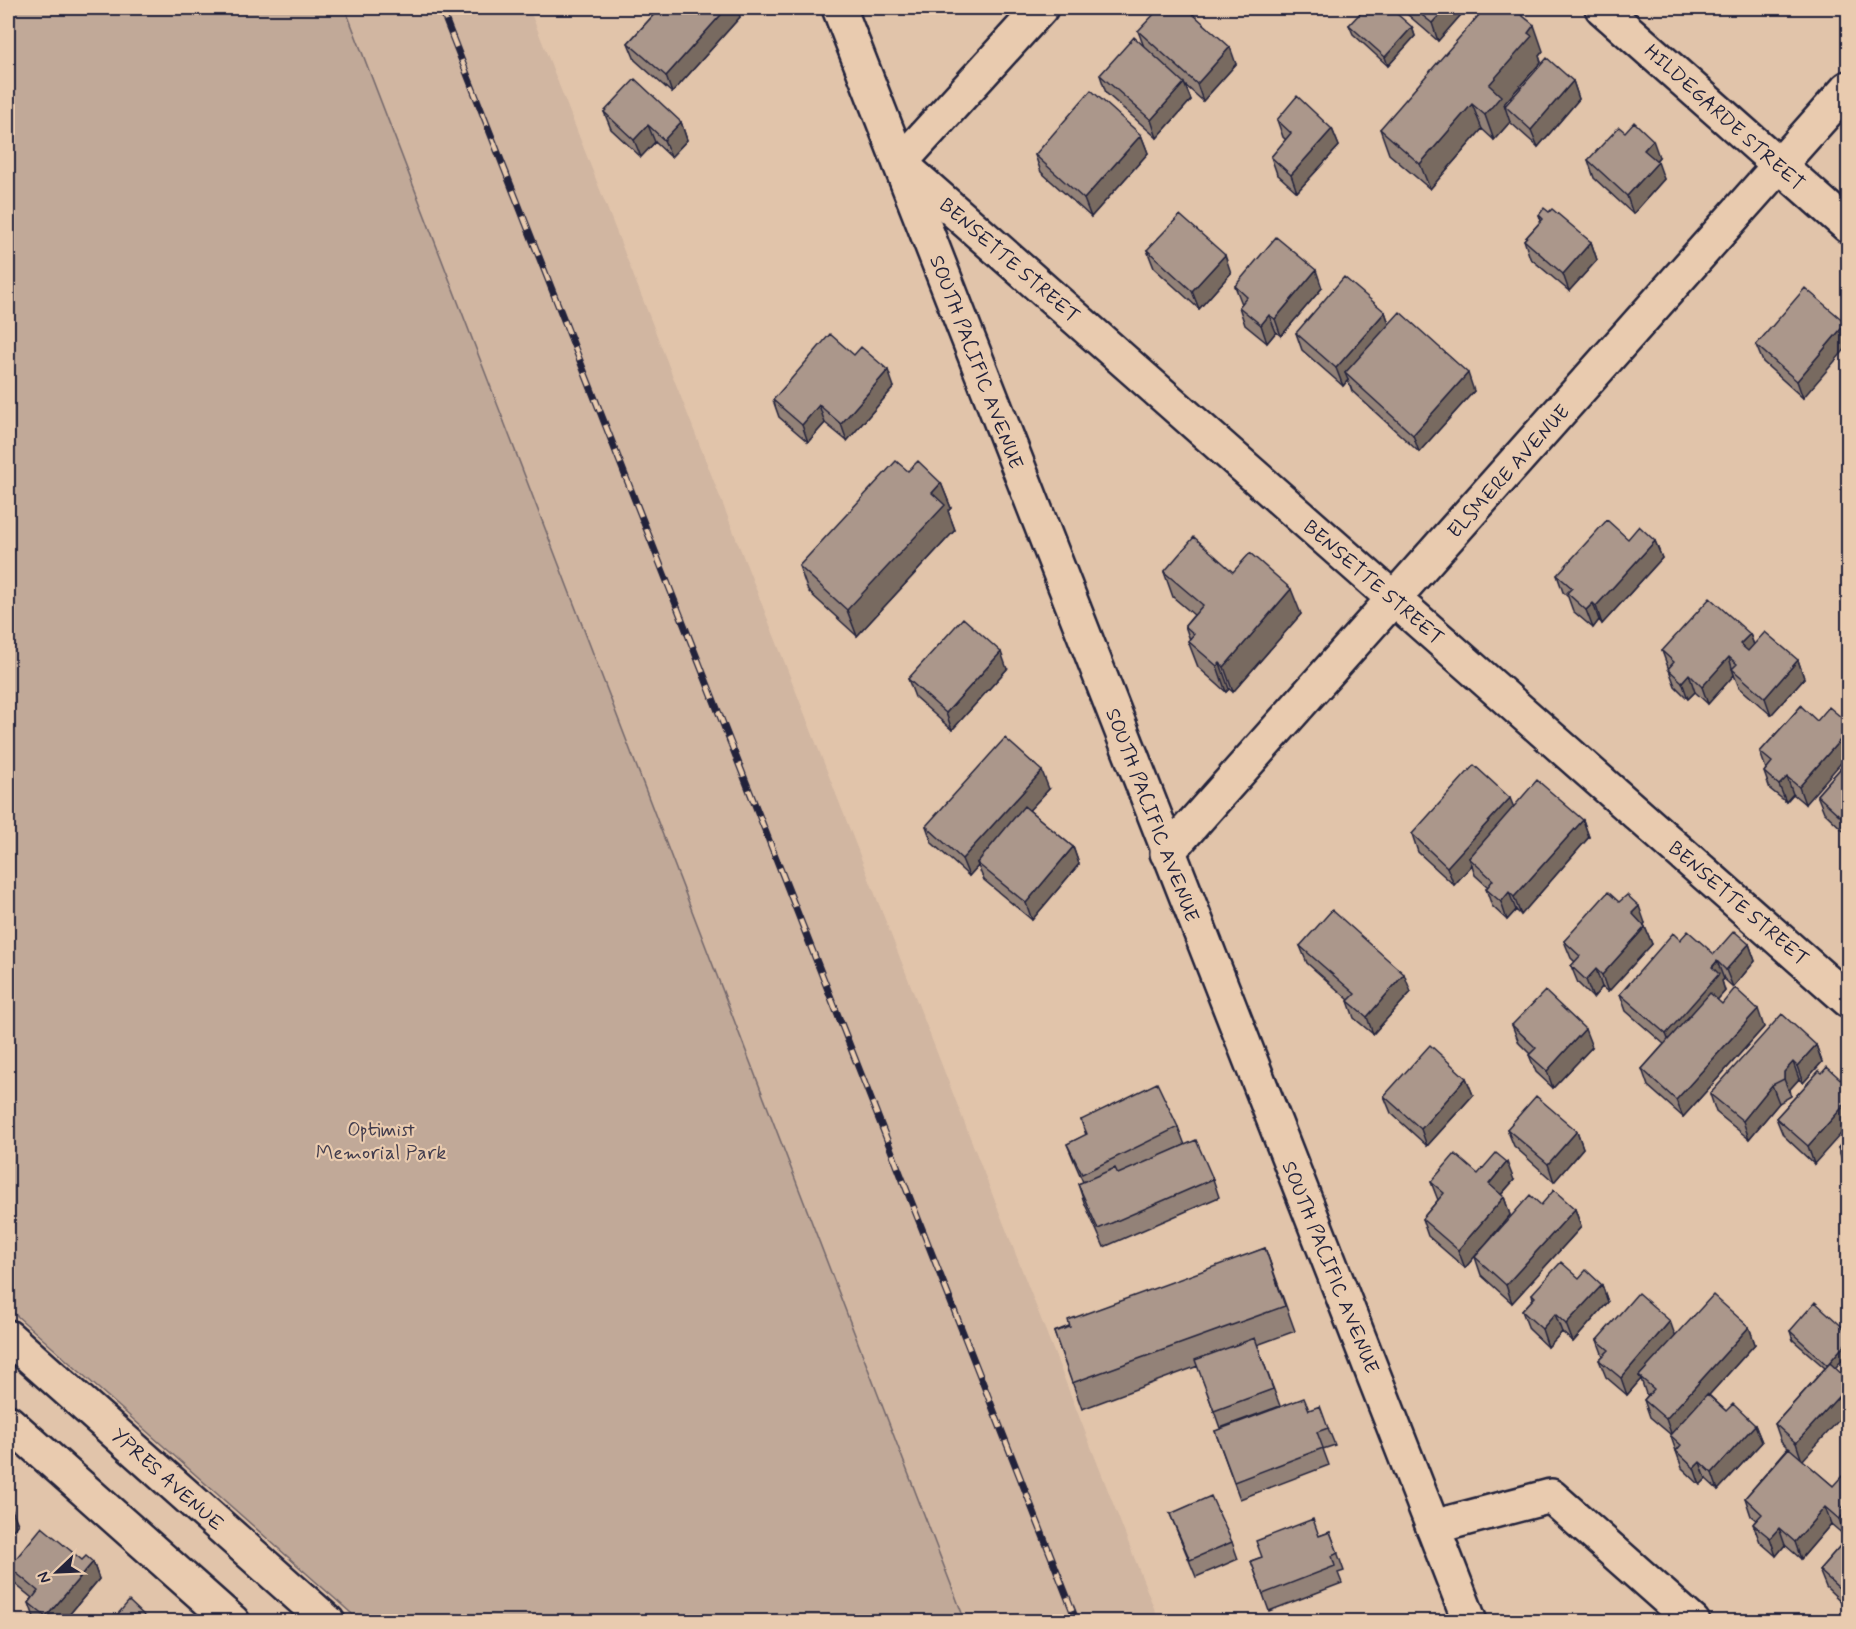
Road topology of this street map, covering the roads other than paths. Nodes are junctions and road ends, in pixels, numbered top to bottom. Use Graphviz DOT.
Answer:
graph roads {
  1 [pos="839,8"];
  2 [pos="1041,8"];
  3 [pos="1602,8"];
  4 [pos="1848,88"];
  5 [pos="900,163"];
  6 [pos="1780,165"];
  7 [pos="1848,226"];
  8 [pos="1394,599"];
  9 [pos="1167,853"];
  10 [pos="1848,1000"];
  11 [pos="8,1336"];
  12 [pos="8,1422"];
  13 [pos="1433,1527"];
  14 [pos="233,1622"];
  15 [pos="328,1622"];
  16 [pos="1470,1622"];
  17 [pos="1693,1622"];
  1 -- 5 [label="street, SOUTH PACIFIC AVENUE"];
  2 -- 5 [label="street"];
  3 -- 6 [label="street, HILDEGARDE STREET"];
  4 -- 6 [label="street, ELSMERE AVENUE"];
  5 -- 8 [label="street, BENSETTE STREET"];
  5 -- 9 [label="street, SOUTH PACIFIC AVENUE"];
  6 -- 7 [label="street, HILDEGARDE STREET"];
  6 -- 8 [label="street, ELSMERE AVENUE"];
  8 -- 9 [label="street, ELSMERE AVENUE"];
  8 -- 10 [label="street, BENSETTE STREET"];
  9 -- 13 [label="street, SOUTH PACIFIC AVENUE"];
  11 -- 15 [label="street, YPRES AVENUE"];
  12 -- 14 [label="street"];
  13 -- 16 [label="street, SOUTH PACIFIC AVENUE"];
  13 -- 17 [label="street"];
}
